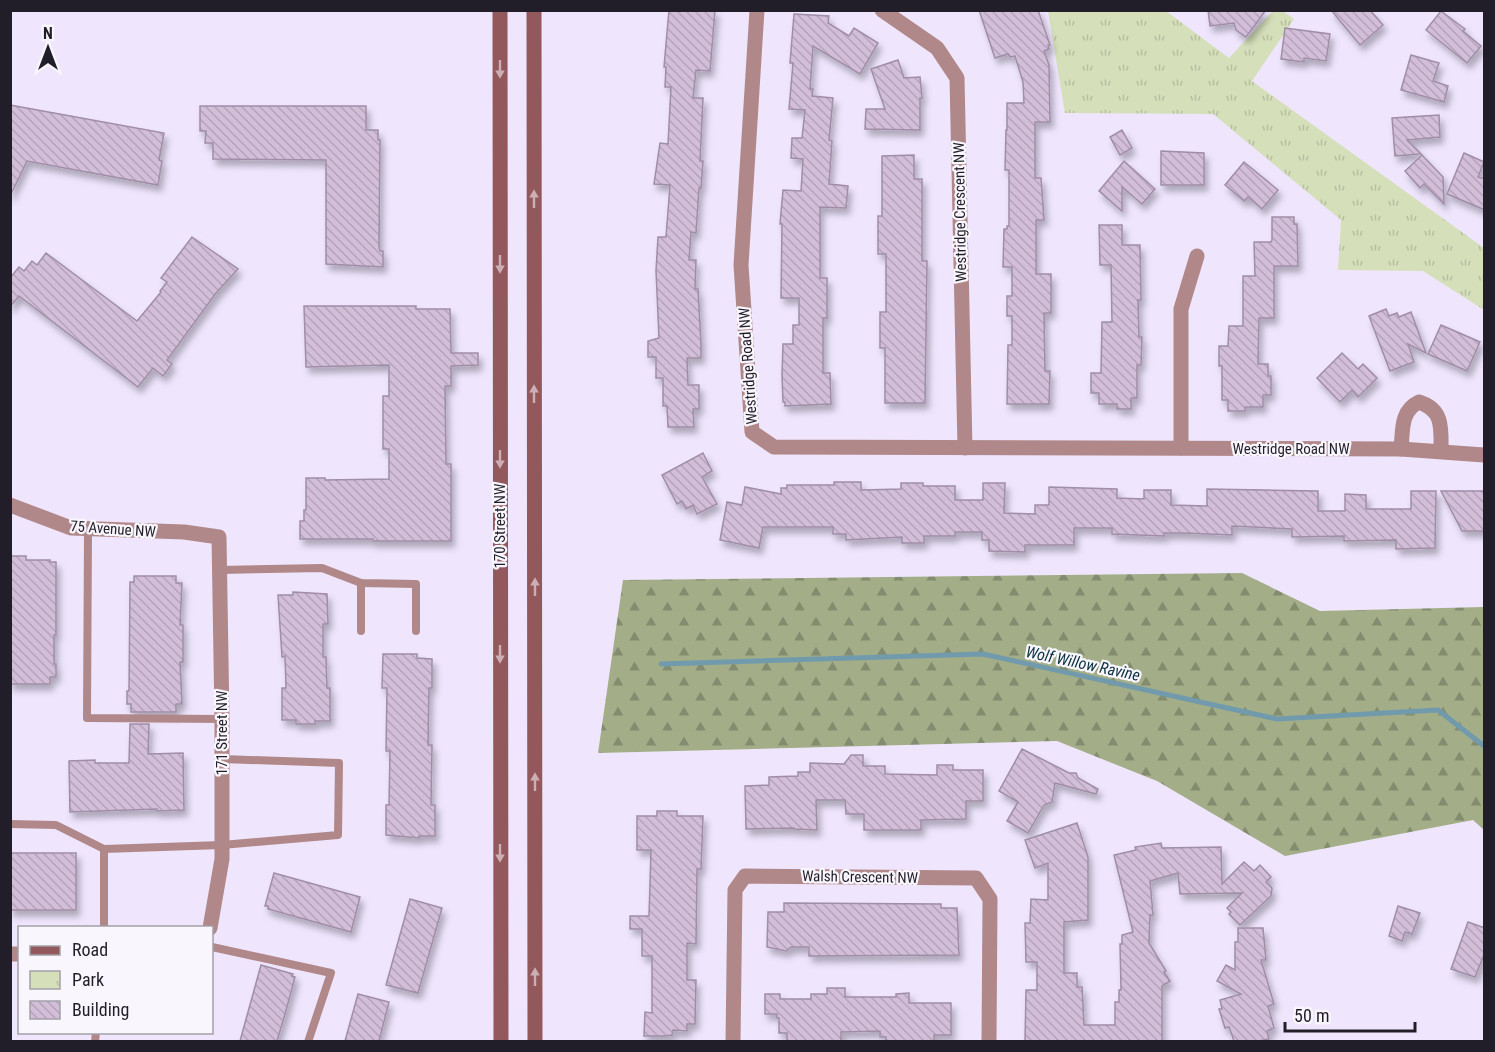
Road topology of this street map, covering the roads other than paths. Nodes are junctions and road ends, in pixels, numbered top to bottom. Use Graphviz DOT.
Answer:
graph roads {
  1 [pos="500,10"];
  2 [pos="534,10"];
  3 [pos="757,10"];
  4 [pos="882,10"];
  5 [pos="1197,256"];
  6 [pos="965,448"];
  7 [pos="1180,448"];
  8 [pos="1401,449"];
  9 [pos="1441,451"];
  10 [pos="1485,455"];
  11 [pos="10,506"];
  12 [pos="88,530"];
  13 [pos="219,537"];
  14 [pos="220,570"];
  15 [pos="361,583"];
  16 [pos="361,631"];
  17 [pos="416,631"];
  18 [pos="222,719"];
  19 [pos="222,759"];
  20 [pos="10,824"];
  21 [pos="222,844"];
  22 [pos="104,849"];
  23 [pos="104,926"];
  24 [pos="210,926"];
  25 [pos="213,947"];
  26 [pos="500,1018"];
  27 [pos="536,1040"];
  28 [pos="308,1041"];
  29 [pos="491,1041"];
  30 [pos="501,1041"];
  31 [pos="733,1041"];
  32 [pos="989,1041"];
  1 -- 26 [label="main road, 170 Street NW, one-way"];
  27 -- 2 [label="main road, one-way"];
  3 -- 6 [label="street, Westridge Road NW"];
  4 -- 6 [label="street, Westridge Crescent NW"];
  5 -- 7 [label="street"];
  6 -- 7 [label="street, Westridge Road NW"];
  7 -- 8 [label="street, Westridge Road NW"];
  8 -- 9 [label="street, Westridge Road NW"];
  8 -- 9 [label="street"];
  9 -- 10 [label="street, Westridge Road NW"];
  11 -- 12 [label="street, 75 Avenue NW"];
  12 -- 13 [label="street, 75 Avenue NW"];
  12 -- 18 [label="lane"];
  13 -- 14 [label="street, 171 Street NW"];
  14 -- 15 [label="lane"];
  14 -- 18 [label="street, 171 Street NW"];
  15 -- 16 [label="lane"];
  15 -- 17 [label="lane"];
  18 -- 19 [label="street, 171 Street NW"];
  19 -- 21 [label="street, 171 Street NW"];
  19 -- 21 [label="lane"];
  20 -- 22 [label="lane"];
  21 -- 22 [label="lane"];
  21 -- 24 [label="street, 171 Street NW"];
  22 -- 23 [label="lane"];
  25 -- 28 [label="lane"];
  26 -- 29 [label="main road"];
  26 -- 30 [label="main road, 170 Street NW"];
  31 -- 32 [label="street, Walsh Crescent NW"];
}
